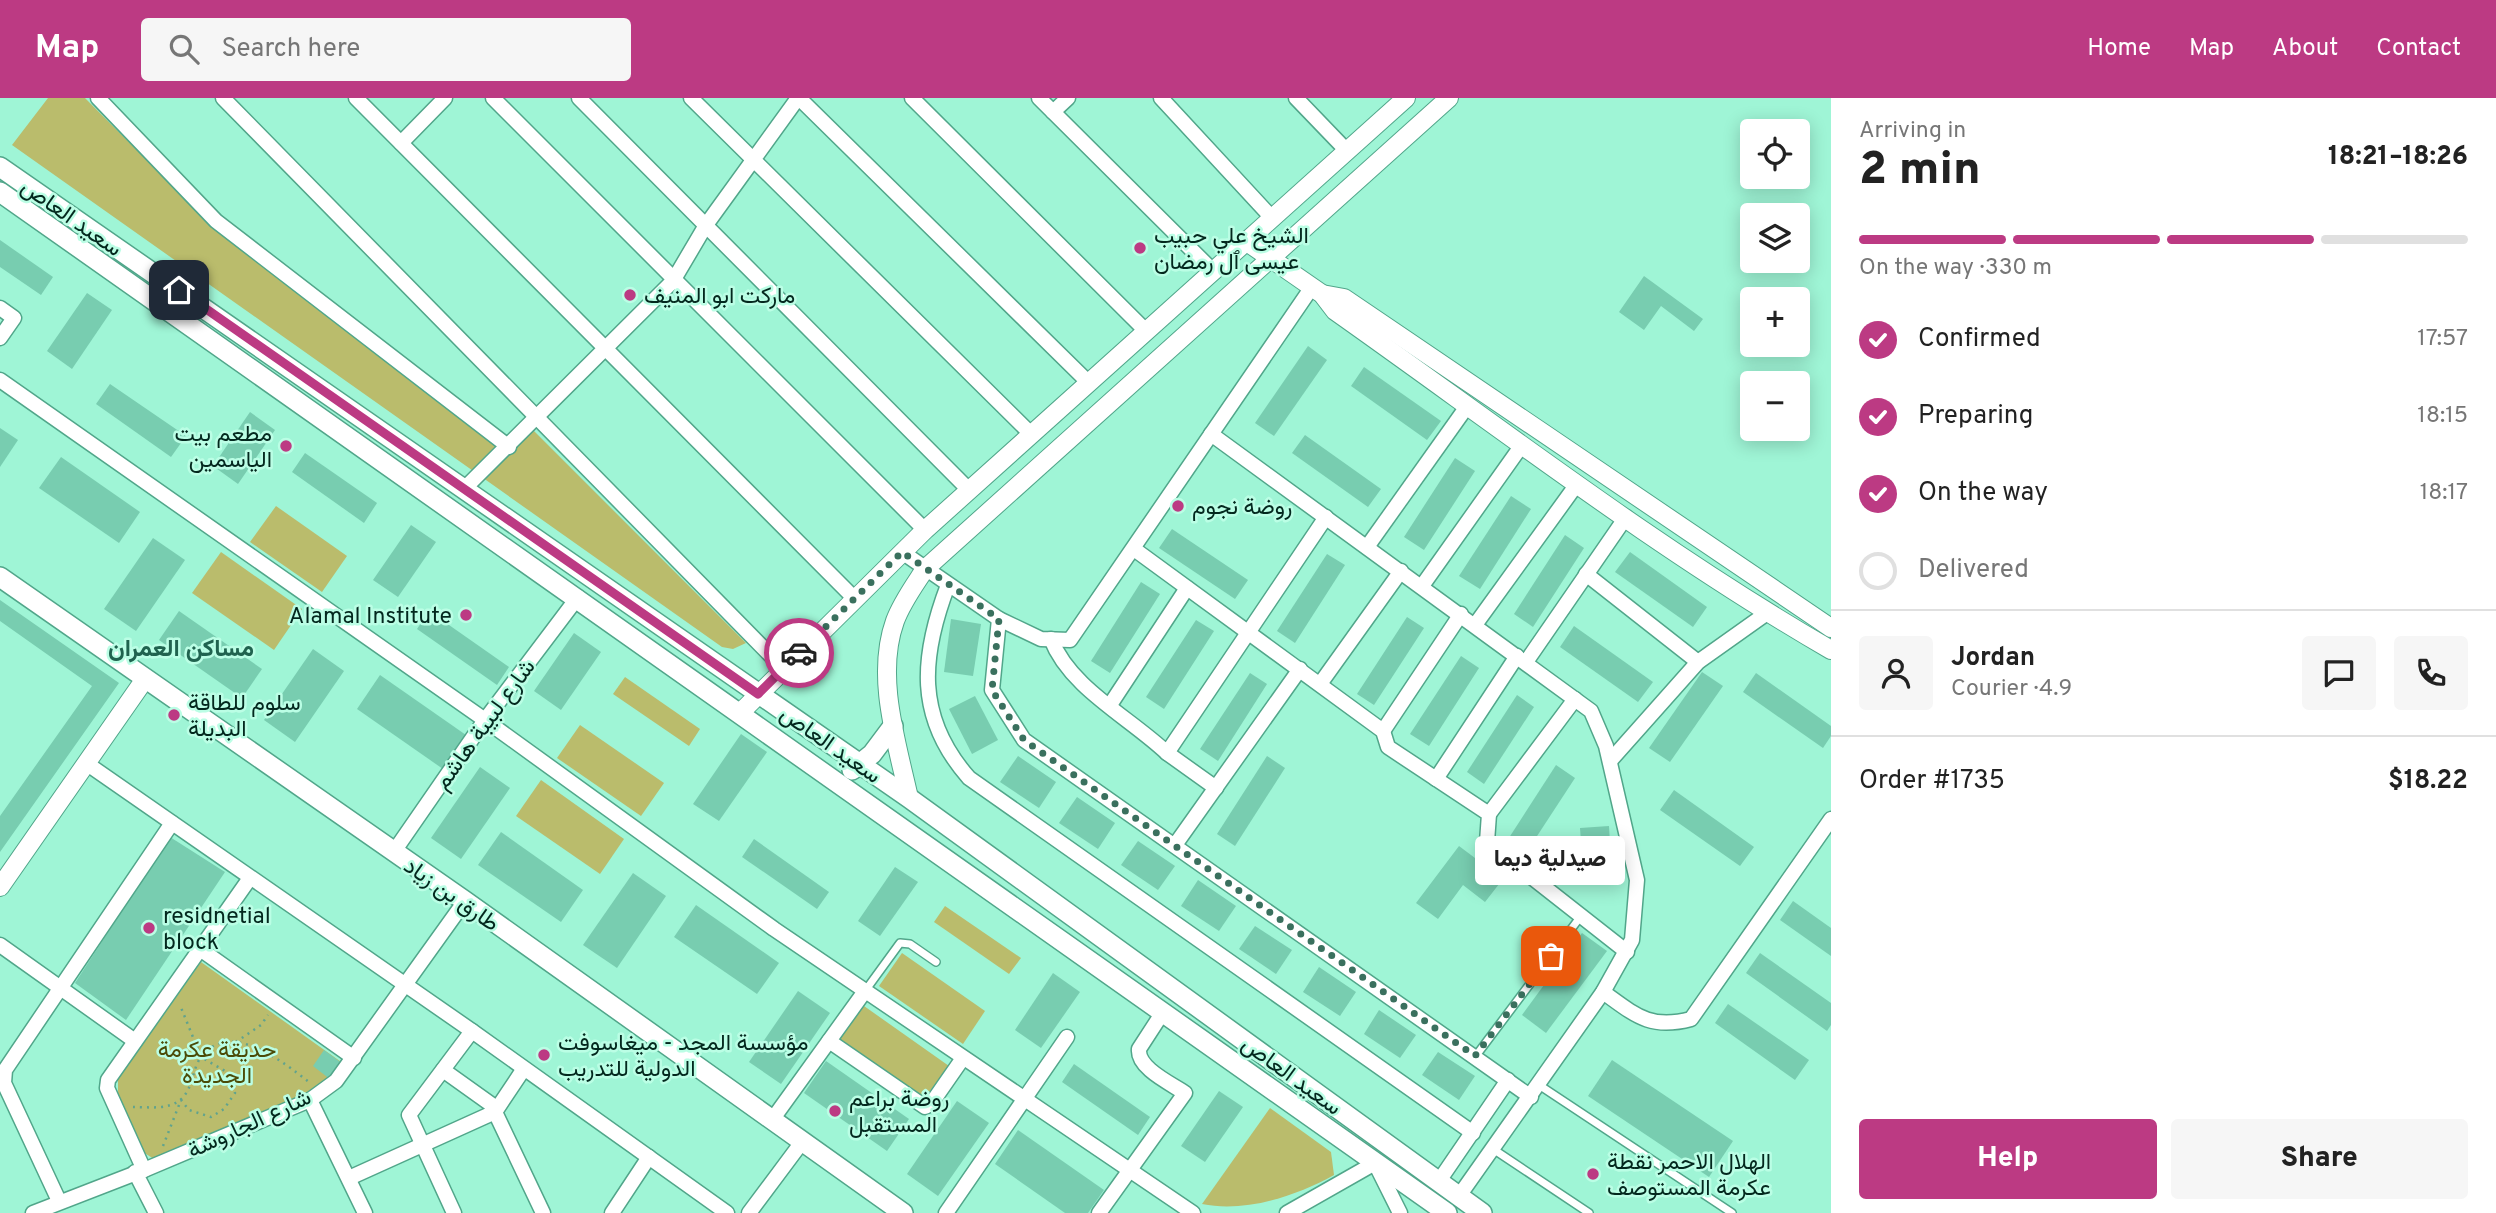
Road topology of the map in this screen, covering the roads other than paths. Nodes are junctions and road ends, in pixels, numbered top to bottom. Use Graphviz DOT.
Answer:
graph roads {
  1 [pos="98,98"];
  2 [pos="223,98"];
  3 [pos="356,98"];
  4 [pos="445,98"];
  5 [pos="493,98"];
  6 [pos="579,98"];
  7 [pos="691,98"];
  8 [pos="799,98"];
  9 [pos="912,98"];
  10 [pos="1039,98"];
  11 [pos="1068,98"];
  12 [pos="1161,98"];
  13 [pos="1296,98"];
  14 [pos="1406,98"];
  15 [pos="1449,98"];
  16 [pos="1053,112"];
  17 [pos="401,143"];
  18 [pos="1347,151"];
  19 [pos="754,162"];
  20 [pos="0,167"];
  21 [pos="0,192"];
  22 [pos="1273,219"];
  23 [pos="706,225"];
  24 [pos="1247,242"];
  25 [pos="1271,260"];
  26 [pos="1214,272"];
  27 [pos="673,281"];
  28 [pos="1317,291"];
  29 [pos="0,308"];
  30 [pos="1147,332"];
  31 [pos="0,338"];
  32 [pos="604,349"];
  33 [pos="0,380"];
  34 [pos="1089,383"];
  35 [pos="1468,405"];
  36 [pos="537,417"];
  37 [pos="1031,434"];
  38 [pos="1211,434"];
  39 [pos="1522,445"];
  40 [pos="509,447"];
  41 [pos="1577,484"];
  42 [pos="465,488"];
  43 [pos="969,490"];
  44 [pos="1326,517"];
  45 [pos="1626,517"];
  46 [pos="925,530"];
  47 [pos="1367,547"];
  48 [pos="1133,549"];
  49 [pos="902,552"];
  50 [pos="925,569"];
  51 [pos="1401,571"];
  52 [pos="1586,574"];
  53 [pos="0,577"];
  54 [pos="948,585"];
  55 [pos="1422,586"];
  56 [pos="1187,588"];
  57 [pos="578,597"];
  58 [pos="855,599"];
  59 [pos="1768,613"];
  60 [pos="1461,614"];
  61 [pos="999,619"];
  62 [pos="1475,625"];
  63 [pos="1831,628"];
  64 [pos="1250,634"];
  65 [pos="1051,639"];
  66 [pos="1831,650"];
  67 [pos="1522,659"];
  68 [pos="1698,662"];
  69 [pos="783,668"];
  70 [pos="1300,670"];
  71 [pos="145,679"];
  72 [pos="1320,684"];
  73 [pos="758,694"];
  74 [pos="1575,699"];
  75 [pos="1110,705"];
  76 [pos="741,712"];
  77 [pos="485,720"];
  78 [pos="893,726"];
  79 [pos="1383,731"];
  80 [pos="1167,753"];
  81 [pos="1610,761"];
  82 [pos="86,764"];
  83 [pos="860,765"];
  84 [pos="835,778"];
  85 [pos="1436,779"];
  86 [pos="1216,788"];
  87 [pos="909,798"];
  88 [pos="1489,814"];
  89 [pos="1831,819"];
  90 [pos="172,823"];
  91 [pos="1175,845"];
  92 [pos="393,853"];
  93 [pos="250,877"];
  94 [pos="0,887"];
  95 [pos="465,901"];
  96 [pos="1581,916"];
  97 [pos="0,945"];
  98 [pos="200,949"];
  99 [pos="1627,952"];
  100 [pos="936,961"];
  101 [pos="405,984"];
  102 [pos="60,988"];
  103 [pos="865,991"];
  104 [pos="1603,992"];
  105 [pos="1163,1012"];
  106 [pos="472,1031"];
  107 [pos="1067,1037"];
  108 [pos="135,1041"];
  109 [pos="829,1041"];
  110 [pos="1475,1056"];
  111 [pos="354,1058"];
  112 [pos="963,1058"];
  113 [pos="443,1070"];
  114 [pos="523,1070"];
  115 [pos="1508,1080"];
  116 [pos="1535,1091"];
  117 [pos="315,1095"];
  118 [pos="1023,1099"];
  119 [pos="495,1112"];
  120 [pos="772,1120"];
  121 [pos="1473,1133"];
  122 [pos="802,1142"];
  123 [pos="422,1145"];
  124 [pos="1493,1149"];
  125 [pos="649,1157"];
  126 [pos="1376,1163"];
  127 [pos="139,1171"];
  128 [pos="1129,1172"];
  129 [pos="349,1178"];
  130 [pos="1439,1181"];
  131 [pos="1459,1196"];
  132 [pos="59,1201"];
  133 [pos="359,1211"];
  134 [pos="33,1213"];
  135 [pos="156,1213"];
  136 [pos="454,1213"];
  137 [pos="542,1213"];
  138 [pos="612,1213"];
  139 [pos="727,1213"];
  140 [pos="749,1213"];
  141 [pos="903,1213"];
  142 [pos="946,1213"];
  143 [pos="1099,1213"];
  144 [pos="1193,1213"];
  145 [pos="1287,1213"];
  146 [pos="1401,1213"];
  147 [pos="1447,1213"];
  148 [pos="1482,1213"];
  149 [pos="1589,1213"];
  150 [pos="1732,1213"];
  1 -- 40 [label="street"];
  2 -- 36 [label="street"];
  3 -- 17 [label="street"];
  4 -- 17 [label="street"];
  5 -- 27 [label="street"];
  6 -- 23 [label="street"];
  7 -- 19 [label="street"];
  8 -- 19 [label="street"];
  8 -- 34 [label="street"];
  9 -- 30 [label="street"];
  10 -- 16 [label="street"];
  11 -- 16 [label="street"];
  12 -- 22 [label="street"];
  13 -- 18 [label="street"];
  14 -- 18 [label="street"];
  15 -- 25 [label="street"];
  16 -- 26 [label="street"];
  17 -- 32 [label="street"];
  18 -- 22 [label="street"];
  19 -- 23 [label="street"];
  19 -- 37 [label="street"];
  20 -- 42 [label="main road, سعيد العاص"];
  21 -- 57 [label="main road"];
  22 -- 24 [label="street"];
  23 -- 27 [label="street"];
  23 -- 43 [label="street"];
  24 -- 25 [label="street"];
  24 -- 26 [label="street"];
  25 -- 28 [label="street"];
  25 -- 50 [label="street"];
  26 -- 30 [label="street"];
  27 -- 32 [label="street"];
  27 -- 46 [label="street"];
  28 -- 35 [label="street"];
  28 -- 38 [label="street"];
  28 -- 63 [label="street"];
  29 -- 31 [label="street"];
  30 -- 34 [label="street"];
  32 -- 36 [label="street"];
  32 -- 58 [label="street"];
  33 -- 77 [label="street"];
  34 -- 37 [label="street"];
  35 -- 39 [label="street"];
  35 -- 47 [label="street"];
  36 -- 40 [label="street"];
  36 -- 69 [label="street"];
  37 -- 43 [label="street"];
  38 -- 44 [label="street"];
  38 -- 48 [label="street"];
  39 -- 41 [label="street"];
  39 -- 55 [label="street"];
  40 -- 42 [label="street"];
  41 -- 45 [label="street"];
  41 -- 62 [label="street"];
  42 -- 73 [label="main road, سعيد العاص"];
  43 -- 46 [label="street"];
  44 -- 47 [label="street"];
  44 -- 64 [label="street"];
  45 -- 52 [label="street"];
  45 -- 59 [label="street"];
  46 -- 49 [label="street"];
  47 -- 51 [label="street"];
  48 -- 56 [label="street"];
  48 -- 65 [label="street"];
  49 -- 50 [label="street"];
  49 -- 58 [label="street"];
  50 -- 54 [label="street"];
  50 -- 78 [label="street"];
  51 -- 55 [label="street"];
  51 -- 72 [label="street"];
  52 -- 67 [label="street"];
  52 -- 68 [label="street"];
  53 -- 71 [label="main road, طارق بن زياد"];
  54 -- 61 [label="street"];
  54 -- 121 [label="street"];
  55 -- 60 [label="street"];
  56 -- 64 [label="street"];
  56 -- 75 [label="street"];
  57 -- 76 [label="main road"];
  57 -- 77 [label="street, شارع لبيبة هاشم"];
  58 -- 69 [label="street"];
  59 -- 66 [label="street"];
  59 -- 68 [label="street"];
  60 -- 62 [label="street"];
  60 -- 79 [label="street"];
  61 -- 65 [label="street"];
  61 -- 91 [label="street"];
  62 -- 67 [label="street"];
  64 -- 70 [label="street"];
  64 -- 80 [label="street"];
  65 -- 75 [label="street"];
  67 -- 74 [label="street"];
  67 -- 85 [label="street"];
  68 -- 81 [label="street"];
  69 -- 73 [label="street"];
  70 -- 72 [label="street"];
  70 -- 86 [label="street"];
  71 -- 82 [label="street"];
  71 -- 92 [label="main road, طارق بن زياد"];
  72 -- 79 [label="street"];
  73 -- 76 [label="street"];
  73 -- 83 [label="main road, سعيد العاص"];
  74 -- 81 [label="street"];
  74 -- 88 [label="street"];
  75 -- 80 [label="street"];
  76 -- 84 [label="main road"];
  77 -- 92 [label="street, شارع لبيبة هاشم"];
  77 -- 103 [label="street"];
  78 -- 83 [label="main road"];
  78 -- 87 [label="street"];
  79 -- 85 [label="street"];
  80 -- 86 [label="street"];
  81 -- 99 [label="street"];
  82 -- 90 [label="street"];
  82 -- 94 [label="street"];
  83 -- 84 [label="main road"];
  83 -- 87 [label="main road, سعيد العاص"];
  84 -- 105 [label="main road"];
  85 -- 88 [label="street"];
  86 -- 91 [label="street"];
  87 -- 130 [label="main road, سعيد العاص"];
  88 -- 96 [label="street"];
  89 -- 104 [label="street"];
  90 -- 93 [label="street"];
  90 -- 102 [label="street"];
  91 -- 110 [label="street"];
  92 -- 95 [label="main road, طارق بن زياد"];
  93 -- 98 [label="street"];
  93 -- 101 [label="street"];
  95 -- 101 [label="street, شارع الجاروشة"];
  95 -- 120 [label="main road, طارق بن زياد"];
  96 -- 99 [label="street"];
  96 -- 110 [label="lane"];
  97 -- 102 [label="street"];
  98 -- 108 [label="street"];
  98 -- 111 [label="street"];
  99 -- 104 [label="street"];
  100 -- 103 [label="lane"];
  101 -- 106 [label="street"];
  101 -- 111 [label="street, شارع الجاروشة"];
  102 -- 108 [label="street"];
  102 -- 132 [label="street"];
  103 -- 109 [label="street"];
  103 -- 112 [label="street"];
  104 -- 116 [label="street"];
  105 -- 126 [label="main road"];
  105 -- 128 [label="street"];
  106 -- 113 [label="street"];
  106 -- 114 [label="street"];
  107 -- 118 [label="street"];
  108 -- 127 [label="street"];
  109 -- 112 [label="street"];
  109 -- 120 [label="street"];
  110 -- 115 [label="street"];
  111 -- 117 [label="street, شارع الجاروشة"];
  112 -- 118 [label="street"];
  113 -- 119 [label="street"];
  113 -- 123 [label="street"];
  114 -- 119 [label="street"];
  114 -- 125 [label="street"];
  115 -- 116 [label="street"];
  115 -- 121 [label="street"];
  116 -- 124 [label="street"];
  116 -- 150 [label="lane"];
  117 -- 127 [label="street, شارع الجاروشة"];
  117 -- 129 [label="street"];
  118 -- 128 [label="street"];
  118 -- 142 [label="street"];
  119 -- 123 [label="street"];
  119 -- 137 [label="street"];
  120 -- 122 [label="main road, طارق بن زياد"];
  121 -- 130 [label="street"];
  122 -- 140 [label="street"];
  122 -- 141 [label="main road, طارق بن زياد"];
  123 -- 129 [label="street"];
  123 -- 136 [label="street"];
  124 -- 131 [label="street"];
  124 -- 149 [label="lane"];
  125 -- 138 [label="street"];
  125 -- 139 [label="street"];
  126 -- 145 [label="street"];
  126 -- 146 [label="street"];
  126 -- 147 [label="main road"];
  127 -- 132 [label="street, شارع الجاروشة"];
  127 -- 135 [label="street"];
  128 -- 143 [label="street"];
  128 -- 144 [label="street"];
  129 -- 133 [label="street"];
  130 -- 131 [label="main road, سعيد العاص"];
  131 -- 148 [label="main road, سعيد العاص"];
  132 -- 134 [label="street, شارع الجاروشة"];
}
